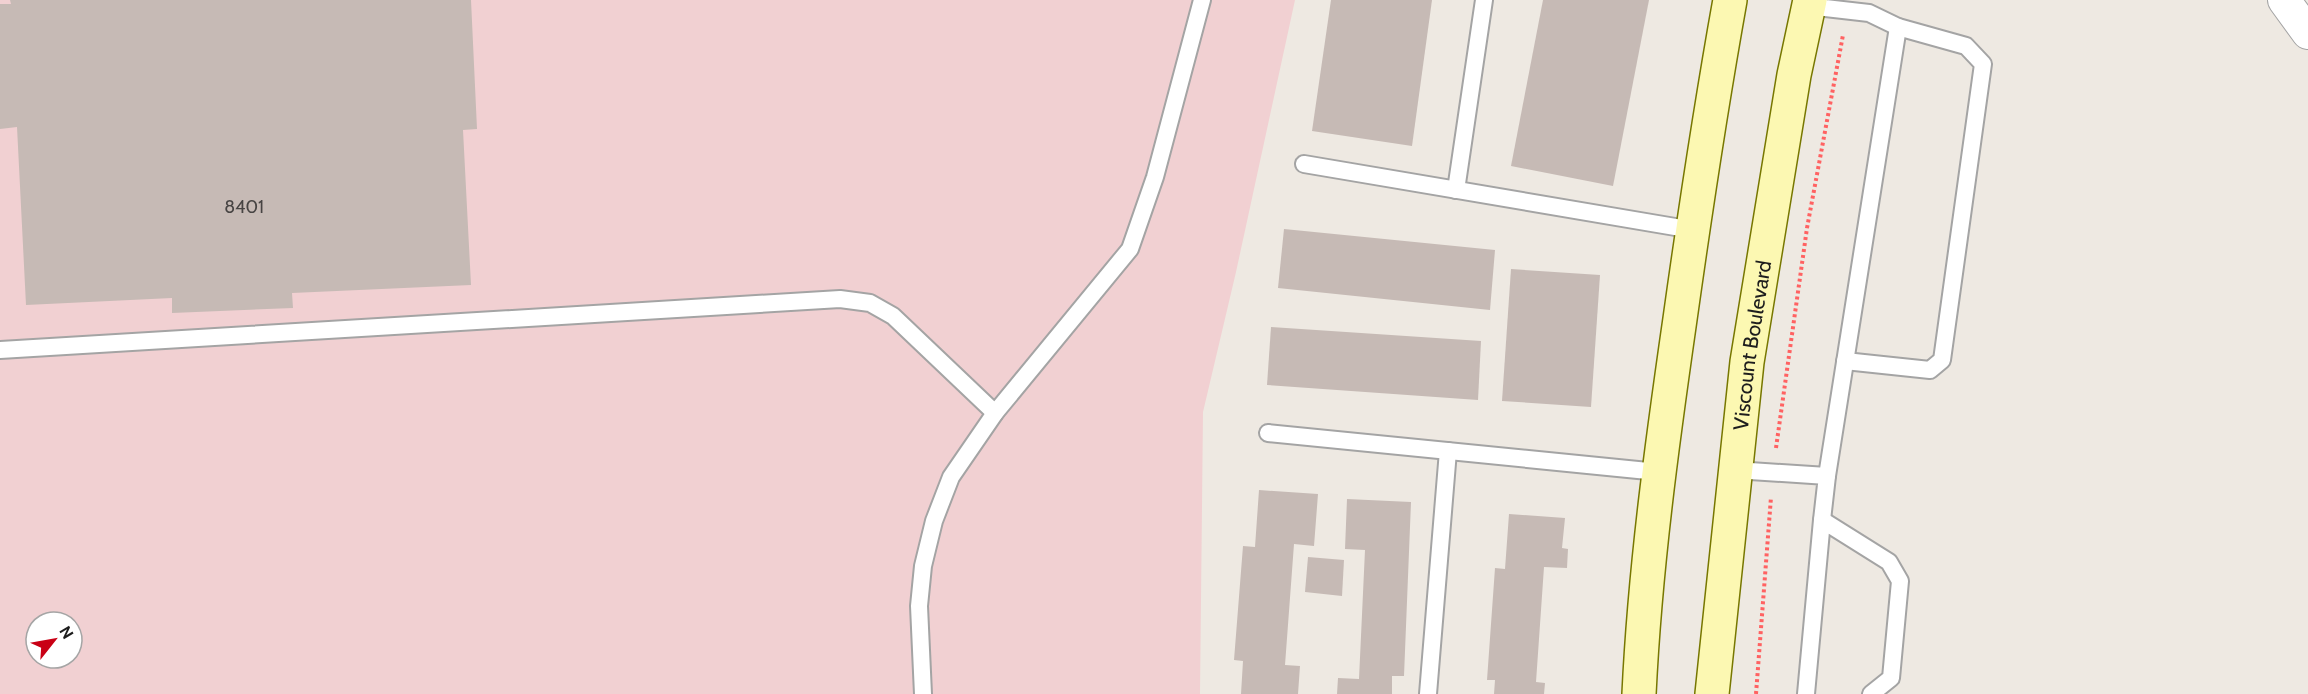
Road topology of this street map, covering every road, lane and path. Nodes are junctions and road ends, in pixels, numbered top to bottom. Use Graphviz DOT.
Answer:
graph roads {
  1 [pos="1202,0"];
  2 [pos="1485,0"];
  3 [pos="1730,0"];
  4 [pos="2284,0"];
  5 [pos="1809,3"];
  6 [pos="1847,11"];
  7 [pos="1898,27"];
  8 [pos="2308,33"];
  9 [pos="1304,164"];
  10 [pos="1456,190"];
  11 [pos="1693,230"];
  12 [pos="0,350"];
  13 [pos="1845,361"];
  14 [pos="995,412"];
  15 [pos="1268,434"];
  16 [pos="1448,451"];
  17 [pos="1735,470"];
  18 [pos="1658,472"];
  19 [pos="1773,473"];
  20 [pos="1827,476"];
  21 [pos="1822,520"];
  22 [pos="923,694"];
  23 [pos="1428,694"];
  24 [pos="1639,694"];
  25 [pos="1712,694"];
  26 [pos="1756,694"];
  27 [pos="1806,694"];
  28 [pos="1872,694"];
  1 -- 14 [label="lane"];
  2 -- 10 [label="lane"];
  3 -- 11 [label="main road"];
  4 -- 8 [label="street"];
  5 -- 6 [label="lane"];
  5 -- 17 [label="main road, Viscount Boulevard"];
  6 -- 7 [label="lane"];
  6 -- 19 [label="path"];
  7 -- 13 [label="lane"];
  7 -- 13 [label="lane"];
  9 -- 10 [label="lane"];
  10 -- 11 [label="lane"];
  11 -- 18 [label="main road"];
  12 -- 14 [label="lane"];
  13 -- 20 [label="lane"];
  14 -- 22 [label="lane"];
  15 -- 16 [label="lane"];
  16 -- 18 [label="lane"];
  16 -- 23 [label="lane"];
  17 -- 19 [label="lane"];
  17 -- 25 [label="main road, Viscount Boulevard"];
  18 -- 24 [label="main road"];
  19 -- 20 [label="lane"];
  19 -- 26 [label="path"];
  20 -- 21 [label="lane"];
  21 -- 27 [label="lane"];
  21 -- 28 [label="lane"];
}
